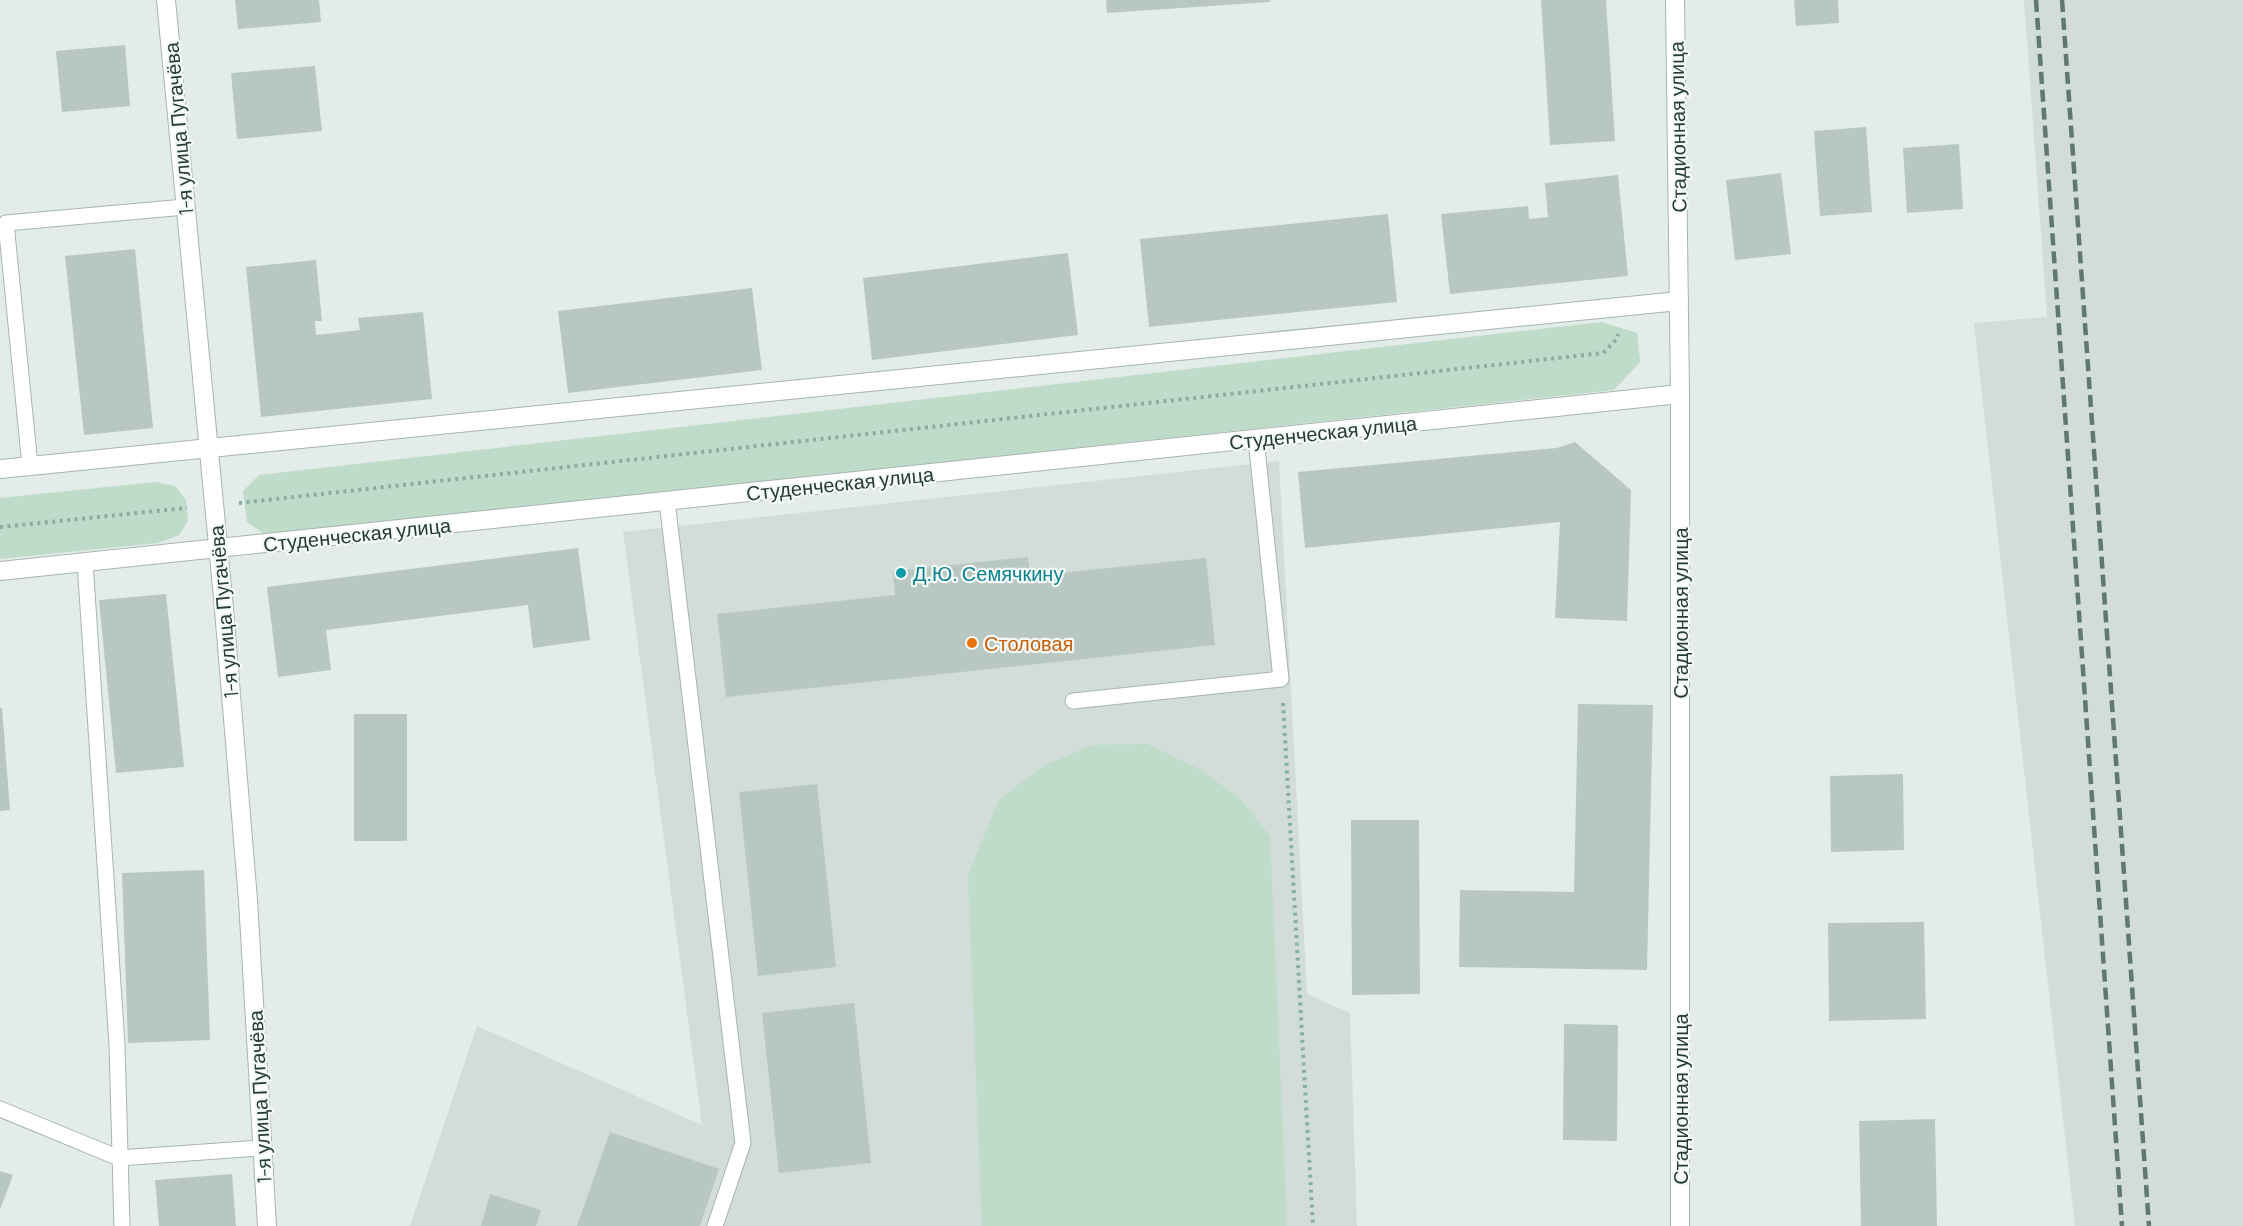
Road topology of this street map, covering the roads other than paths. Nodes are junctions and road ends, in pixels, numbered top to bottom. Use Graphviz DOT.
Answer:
graph roads {
  1 [pos="166,0"];
  2 [pos="1675,0"];
  3 [pos="185,207"];
  4 [pos="1679,301"];
  5 [pos="1680,394"];
  6 [pos="1256,439"];
  7 [pos="208,448"];
  8 [pos="30,466"];
  9 [pos="0,469"];
  10 [pos="666,501"];
  11 [pos="218,549"];
  12 [pos="85,562"];
  13 [pos="0,571"];
  14 [pos="1073,701"];
  15 [pos="0,1109"];
  16 [pos="261,1148"];
  17 [pos="119,1158"];
  18 [pos="122,1226"];
  19 [pos="267,1226"];
  20 [pos="715,1226"];
  21 [pos="1680,1226"];
  1 -- 3 [label="street, 1-я улица Пугачёва"];
  2 -- 4 [label="street, Стадионная улица"];
  3 -- 7 [label="street, 1-я улица Пугачёва"];
  3 -- 8 [label="lane"];
  4 -- 5 [label="street, Стадионная улица"];
  4 -- 7 [label="street"];
  5 -- 6 [label="street, Студенческая улица"];
  5 -- 21 [label="street, Стадионная улица"];
  6 -- 10 [label="street, Студенческая улица"];
  6 -- 14 [label="lane"];
  7 -- 8 [label="street"];
  7 -- 11 [label="street, 1-я улица Пугачёва"];
  8 -- 9 [label="street"];
  10 -- 11 [label="street, Студенческая улица"];
  10 -- 20 [label="lane"];
  11 -- 12 [label="street, Студенческая улица"];
  11 -- 16 [label="street, 1-я улица Пугачёва"];
  12 -- 13 [label="street, Студенческая улица"];
  12 -- 17 [label="lane"];
  15 -- 17 [label="lane"];
  16 -- 17 [label="lane"];
  16 -- 19 [label="street, 1-я улица Пугачёва"];
  17 -- 18 [label="lane"];
}
